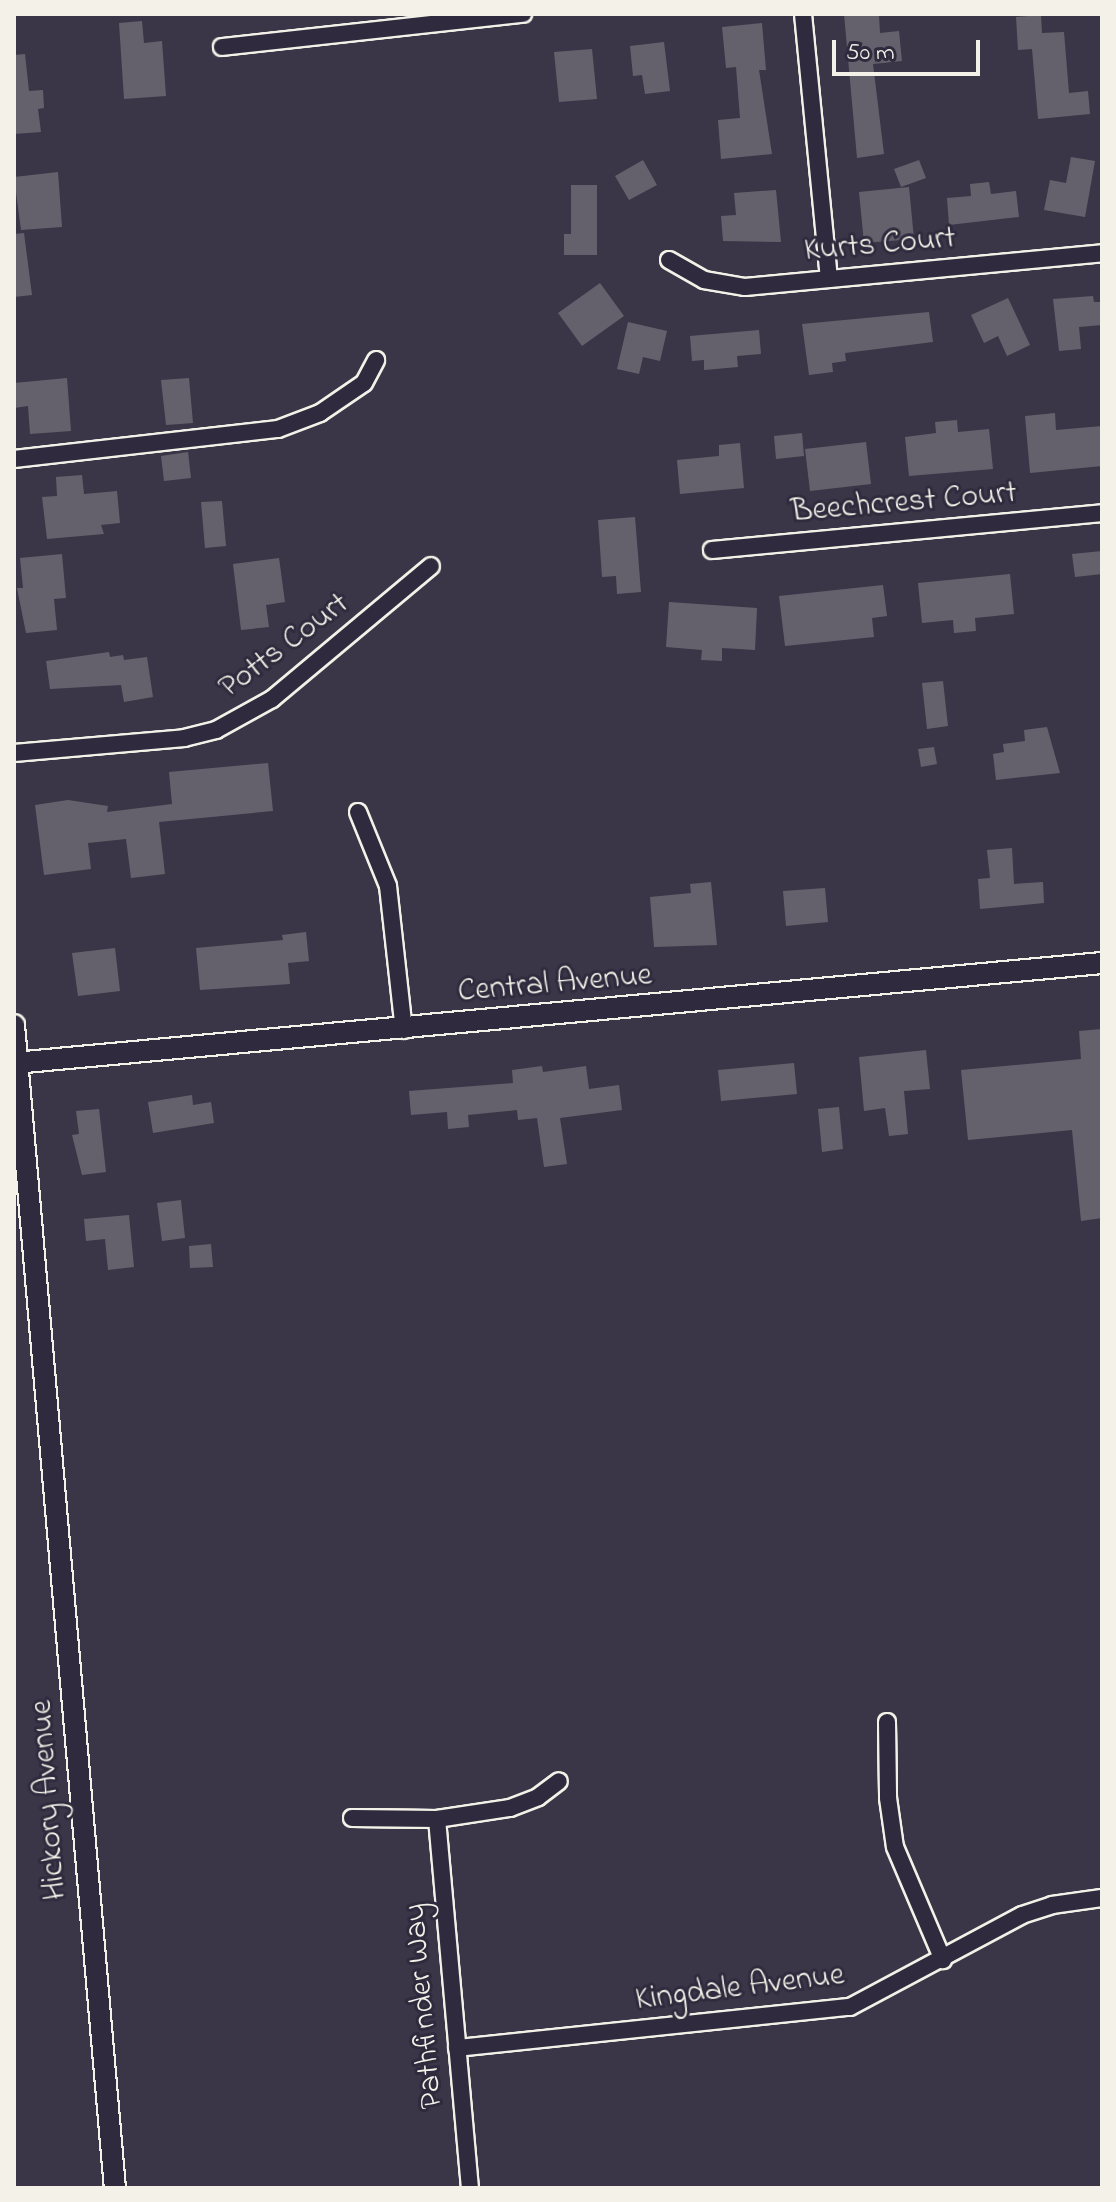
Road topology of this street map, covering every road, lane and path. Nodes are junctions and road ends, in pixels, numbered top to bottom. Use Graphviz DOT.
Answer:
graph roads {
  1 [pos="523,14"];
  2 [pos="803,14"];
  3 [pos="441,18"];
  4 [pos="222,47"];
  5 [pos="1102,253"];
  6 [pos="669,260"];
  7 [pos="829,279"];
  8 [pos="376,360"];
  9 [pos="14,459"];
  10 [pos="1102,513"];
  11 [pos="712,550"];
  12 [pos="431,566"];
  13 [pos="14,753"];
  14 [pos="358,812"];
  15 [pos="1102,963"];
  16 [pos="14,1025"];
  17 [pos="404,1030"];
  18 [pos="16,1063"];
  19 [pos="887,1722"];
  20 [pos="559,1781"];
  21 [pos="352,1818"];
  22 [pos="437,1819"];
  23 [pos="1102,1898"];
  24 [pos="943,1960"];
  25 [pos="457,2048"];
  26 [pos="115,2188"];
  27 [pos="470,2188"];
  1 -- 3 [label="street"];
  2 -- 7 [label="street"];
  3 -- 4 [label="street"];
  5 -- 7 [label="street, Kurts Court"];
  6 -- 7 [label="street, Kurts Court"];
  8 -- 9 [label="street"];
  10 -- 11 [label="street, Beechcrest Court"];
  12 -- 13 [label="street, Potts Court"];
  14 -- 17 [label="street"];
  15 -- 17 [label="street, Central Avenue"];
  16 -- 18 [label="street, Hickory Avenue"];
  17 -- 18 [label="street, Central Avenue"];
  18 -- 26 [label="street, Hickory Avenue"];
  19 -- 24 [label="street"];
  20 -- 22 [label="street"];
  21 -- 22 [label="street"];
  22 -- 25 [label="street, Pathfinder Way"];
  23 -- 24 [label="street, Kingdale Avenue"];
  24 -- 25 [label="street, Kingdale Avenue"];
  25 -- 27 [label="street, Pathfinder Way"];
}
